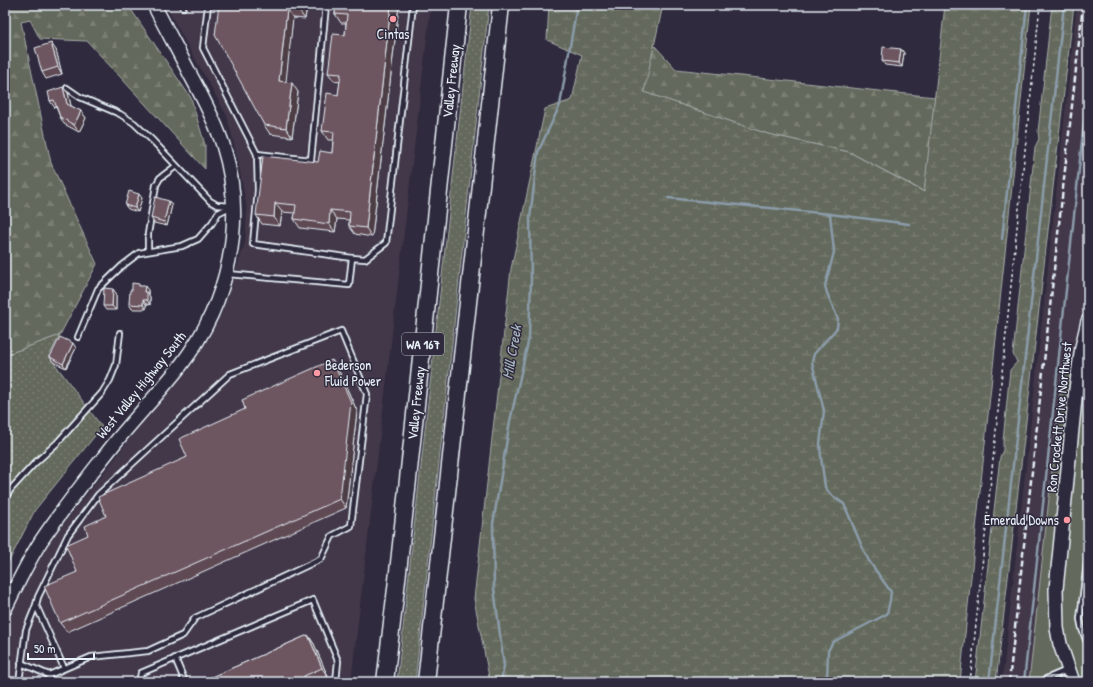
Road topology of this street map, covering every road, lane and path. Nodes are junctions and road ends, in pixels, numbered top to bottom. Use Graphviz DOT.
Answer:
graph roads {
  1 [pos="154,5"];
  2 [pos="208,5"];
  3 [pos="326,5"];
  4 [pos="413,5"];
  5 [pos="459,5"];
  6 [pos="501,5"];
  7 [pos="1040,5"];
  8 [pos="67,88"];
  9 [pos="257,154"];
  10 [pos="176,166"];
  11 [pos="234,206"];
  12 [pos="148,251"];
  13 [pos="352,258"];
  14 [pos="227,274"];
  15 [pos="1088,321"];
  16 [pos="120,333"];
  17 [pos="78,337"];
  18 [pos="5,498"];
  19 [pos="1088,555"];
  20 [pos="10,585"];
  21 [pos="36,605"];
  22 [pos="5,609"];
  23 [pos="1088,645"];
  24 [pos="175,658"];
  25 [pos="21,663"];
  26 [pos="64,668"];
  27 [pos="1068,669"];
  28 [pos="49,675"];
  29 [pos="19,682"];
  30 [pos="48,682"];
  31 [pos="139,682"];
  32 [pos="185,682"];
  33 [pos="336,682"];
  34 [pos="385,682"];
  35 [pos="426,682"];
  36 [pos="970,682"];
  37 [pos="1046,682"];
  38 [pos="1073,682"];
  1 -- 11 [label="main road, West Valley Highway South"];
  2 -- 9 [label="lane"];
  3 -- 9 [label="lane"];
  4 -- 13 [label="lane"];
  5 -- 34 [label="highway, Valley Freeway / WA 167"];
  6 -- 35 [label="highway, WA 167"];
  7 -- 36 [label="path"];
  8 -- 10 [label="lane"];
  9 -- 13 [label="lane"];
  10 -- 11 [label="lane"];
  10 -- 12 [label="lane"];
  11 -- 12 [label="lane"];
  11 -- 14 [label="main road, West Valley Highway South"];
  12 -- 17 [label="lane"];
  13 -- 14 [label="lane"];
  14 -- 20 [label="main road, West Valley Highway South"];
  15 -- 27 [label="main road, Ron Crockett Drive Northwest"];
  16 -- 18 [label="lane"];
  19 -- 23 [label="lane"];
  20 -- 22 [label="main road, West Valley Highway South"];
  21 -- 25 [label="lane"];
  21 -- 26 [label="lane"];
  21 -- 26 [label="lane"];
  24 -- 31 [label="lane"];
  24 -- 32 [label="lane"];
  24 -- 33 [label="lane"];
  25 -- 28 [label="lane"];
  25 -- 29 [label="lane"];
  26 -- 28 [label="lane"];
  27 -- 37 [label="lane"];
  27 -- 38 [label="main road, Ron Crockett Drive Northwest"];
  28 -- 30 [label="lane"];
}
